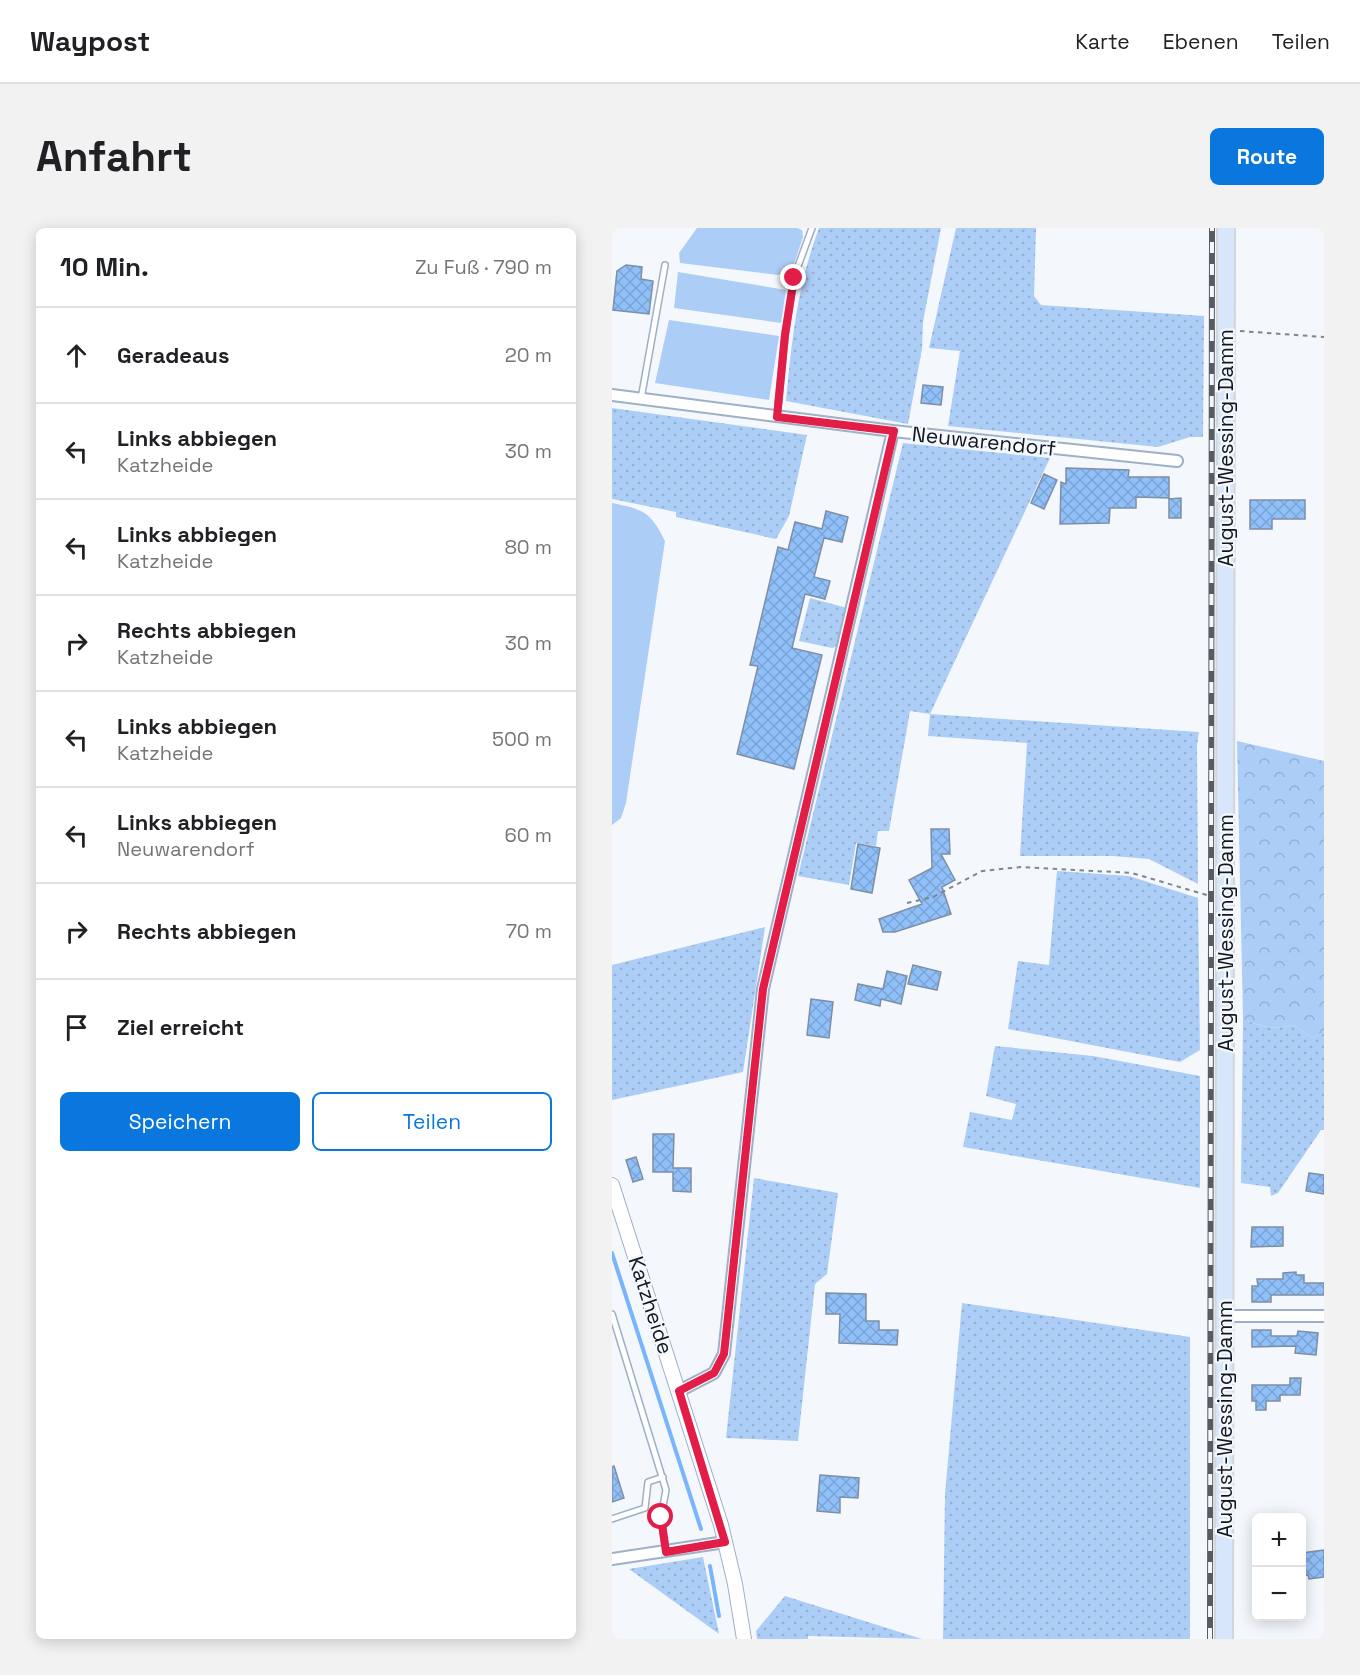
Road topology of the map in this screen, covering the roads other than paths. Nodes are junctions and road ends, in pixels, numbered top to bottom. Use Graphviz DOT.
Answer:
graph roads {
  1 [pos="812,228"];
  2 [pos="1226,228"];
  3 [pos="665,265"];
  4 [pos="612,395"];
  5 [pos="641,399"];
  6 [pos="777,417"];
  7 [pos="894,431"];
  8 [pos="1178,461"];
  9 [pos="612,1185"];
  10 [pos="612,1314"];
  11 [pos="1224,1316"];
  12 [pos="1324,1316"];
  13 [pos="679,1391"];
  14 [pos="663,1477"];
  15 [pos="612,1519"];
  16 [pos="725,1542"];
  17 [pos="666,1552"];
  18 [pos="612,1559"];
  19 [pos="744,1639"];
  20 [pos="1224,1639"];
  1 -- 6 [label="lane"];
  2 -- 11 [label="main road, August-Wessing-Damm"];
  3 -- 5 [label="lane"];
  4 -- 5 [label="street, Neuwarendorf"];
  5 -- 6 [label="street, Neuwarendorf"];
  6 -- 7 [label="street, Neuwarendorf"];
  7 -- 8 [label="street, Neuwarendorf"];
  7 -- 13 [label="street"];
  9 -- 13 [label="street, Katzheide"];
  10 -- 14 [label="lane"];
  11 -- 12 [label="street"];
  11 -- 20 [label="main road, August-Wessing-Damm"];
  13 -- 16 [label="street, Katzheide"];
  14 -- 15 [label="lane"];
  14 -- 17 [label="lane"];
  16 -- 17 [label="street"];
  16 -- 19 [label="street, Katzheide"];
  17 -- 18 [label="street"];
}
